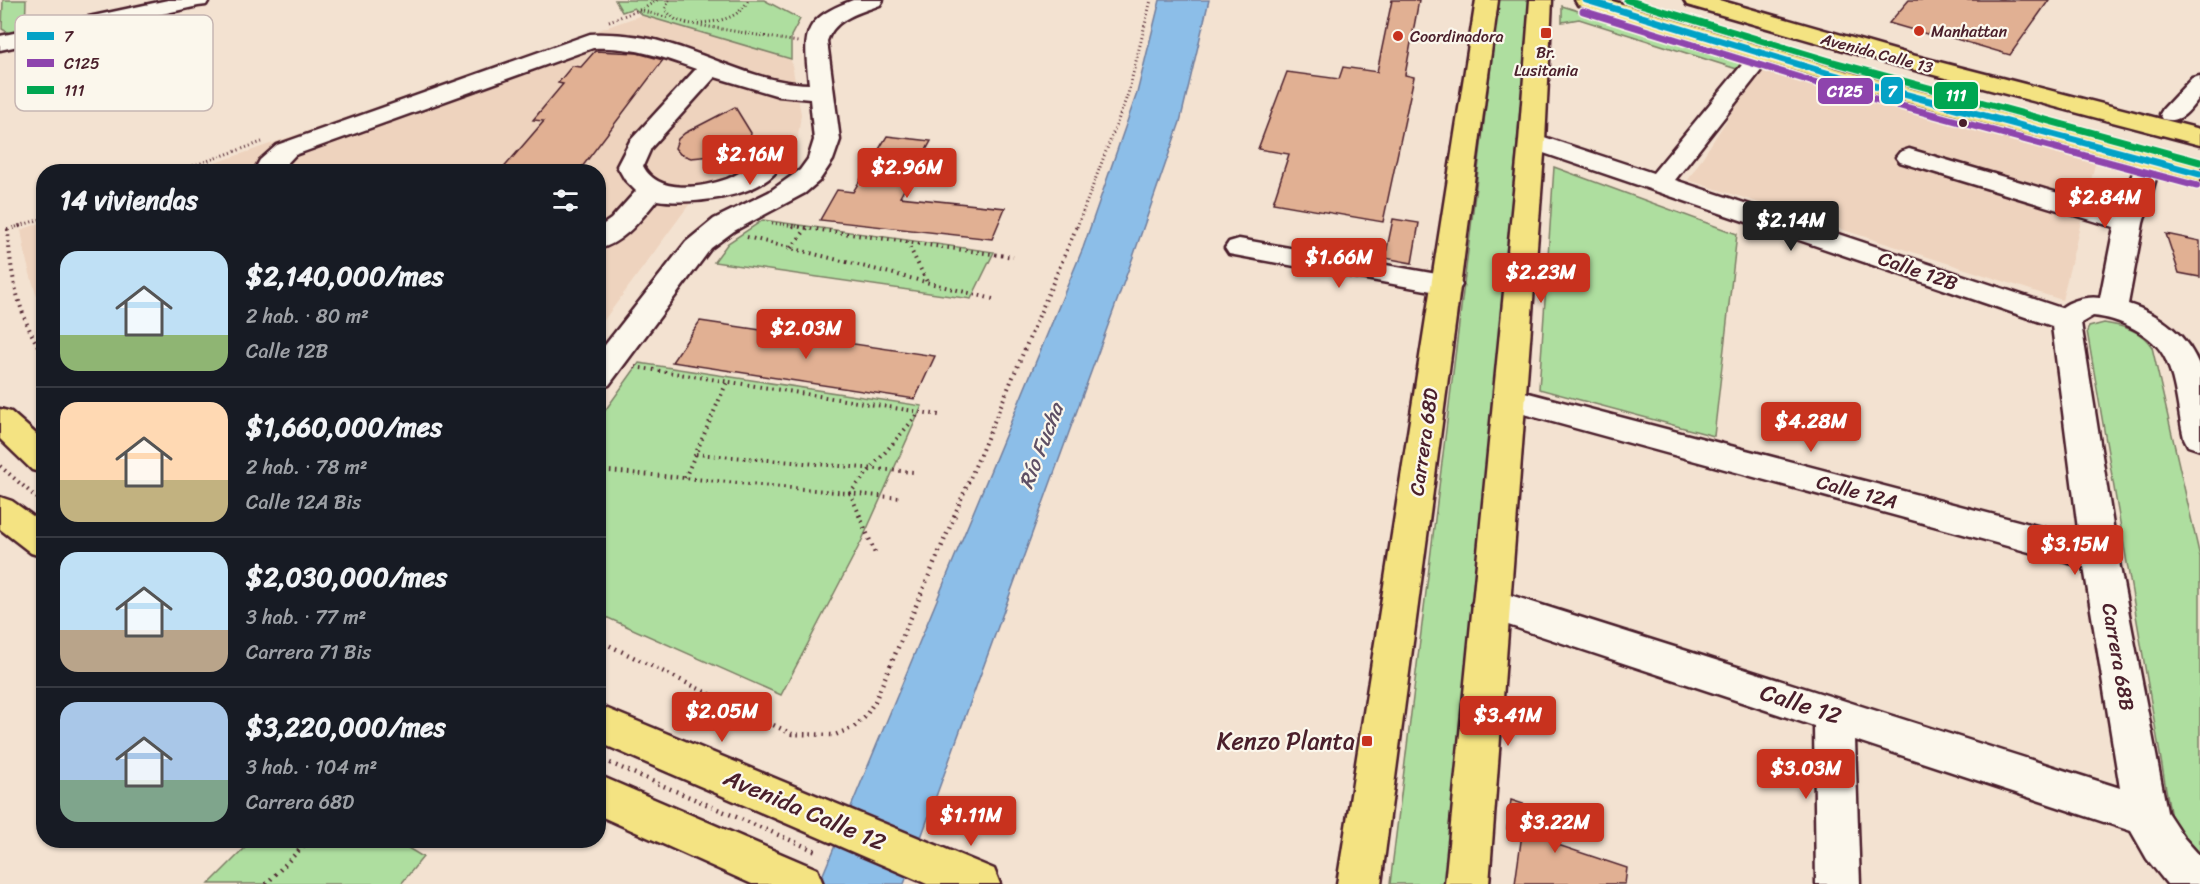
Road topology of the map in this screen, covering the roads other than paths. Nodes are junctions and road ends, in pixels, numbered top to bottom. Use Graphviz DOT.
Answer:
graph roads {
  1 [pos="198,0"];
  2 [pos="1487,0"];
  3 [pos="1541,0"];
  4 [pos="1586,0"];
  5 [pos="1634,0"];
  6 [pos="1695,0"];
  7 [pos="1748,0"];
  8 [pos="894,1"];
  9 [pos="861,5"];
  10 [pos="129,15"];
  11 [pos="15,40"];
  12 [pos="0,43"];
  13 [pos="1763,54"];
  14 [pos="711,67"];
  15 [pos="1898,79"];
  16 [pos="2200,83"];
  17 [pos="2075,90"];
  18 [pos="820,92"];
  19 [pos="2172,114"];
  20 [pos="2199,127"];
  21 [pos="2024,128"];
  22 [pos="1532,141"];
  23 [pos="1909,157"];
  24 [pos="2200,158"];
  25 [pos="2148,161"];
  26 [pos="270,164"];
  27 [pos="765,169"];
  28 [pos="2200,174"];
  29 [pos="1658,184"];
  30 [pos="651,191"];
  31 [pos="2129,223"];
  32 [pos="606,235"];
  33 [pos="1239,248"];
  34 [pos="1448,285"];
  35 [pos="2113,308"];
  36 [pos="2066,320"];
  37 [pos="606,366"];
  38 [pos="1509,399"];
  39 [pos="0,420"];
  40 [pos="2200,438"];
  41 [pos="36,454"];
  42 [pos="0,510"];
  43 [pos="36,537"];
  44 [pos="2100,557"];
  45 [pos="1491,604"];
  46 [pos="1834,715"];
  47 [pos="606,728"];
  48 [pos="606,796"];
  49 [pos="2146,816"];
  50 [pos="806,857"];
  51 [pos="959,876"];
  52 [pos="1359,884"];
  53 [pos="1467,884"];
  54 [pos="1838,884"];
  55 [pos="2198,884"];
  1 -- 10 [label="street"];
  2 -- 34 [label="main road, Carrera 68D"];
  3 -- 22 [label="main road"];
  4 -- 13 [label="main road, Avenida Calle 13"];
  5 -- 15 [label="main road, Avenida Calle 13"];
  6 -- 20 [label="main road, Avenida Calle 13"];
  7 -- 17 [label="main road, Avenida Calle 13"];
  8 -- 9 [label="street"];
  9 -- 18 [label="street"];
  11 -- 12 [label="street"];
  13 -- 21 [label="main road, Avenida Calle 13"];
  13 -- 29 [label="street"];
  14 -- 18 [label="street"];
  14 -- 26 [label="street"];
  14 -- 30 [label="street"];
  15 -- 21 [label="main road"];
  15 -- 24 [label="main road, Avenida Calle 13"];
  16 -- 19 [label="street"];
  17 -- 19 [label="main road, Avenida Calle 13"];
  17 -- 20 [label="main road"];
  18 -- 37 [label="street"];
  19 -- 20 [label="main road, Avenida Calle 13"];
  21 -- 25 [label="main road, Avenida Calle 13"];
  22 -- 29 [label="street, Calle 12B"];
  22 -- 38 [label="main road"];
  23 -- 31 [label="street"];
  25 -- 28 [label="main road, Avenida Calle 13"];
  25 -- 31 [label="street"];
  27 -- 30 [label="street"];
  29 -- 36 [label="street, Calle 12B"];
  30 -- 32 [label="street"];
  31 -- 35 [label="street"];
  33 -- 34 [label="street"];
  34 -- 52 [label="main road, Carrera 68D"];
  35 -- 36 [label="street"];
  35 -- 40 [label="street"];
  36 -- 44 [label="street, Carrera 68B"];
  38 -- 44 [label="street, Calle 12A"];
  38 -- 45 [label="main road"];
  39 -- 41 [label="main road"];
  42 -- 43 [label="main road"];
  44 -- 49 [label="street, Carrera 68B"];
  45 -- 46 [label="street, Calle 12"];
  45 -- 53 [label="main road"];
  46 -- 49 [label="street, Calle 12"];
  46 -- 54 [label="street"];
  47 -- 50 [label="main road, Avenida Calle 12"];
  48 -- 50 [label="main road, Avenida Calle 12"];
  49 -- 55 [label="street, Carrera 68B"];
  50 -- 51 [label="main road, Avenida Calle 12"];
}
